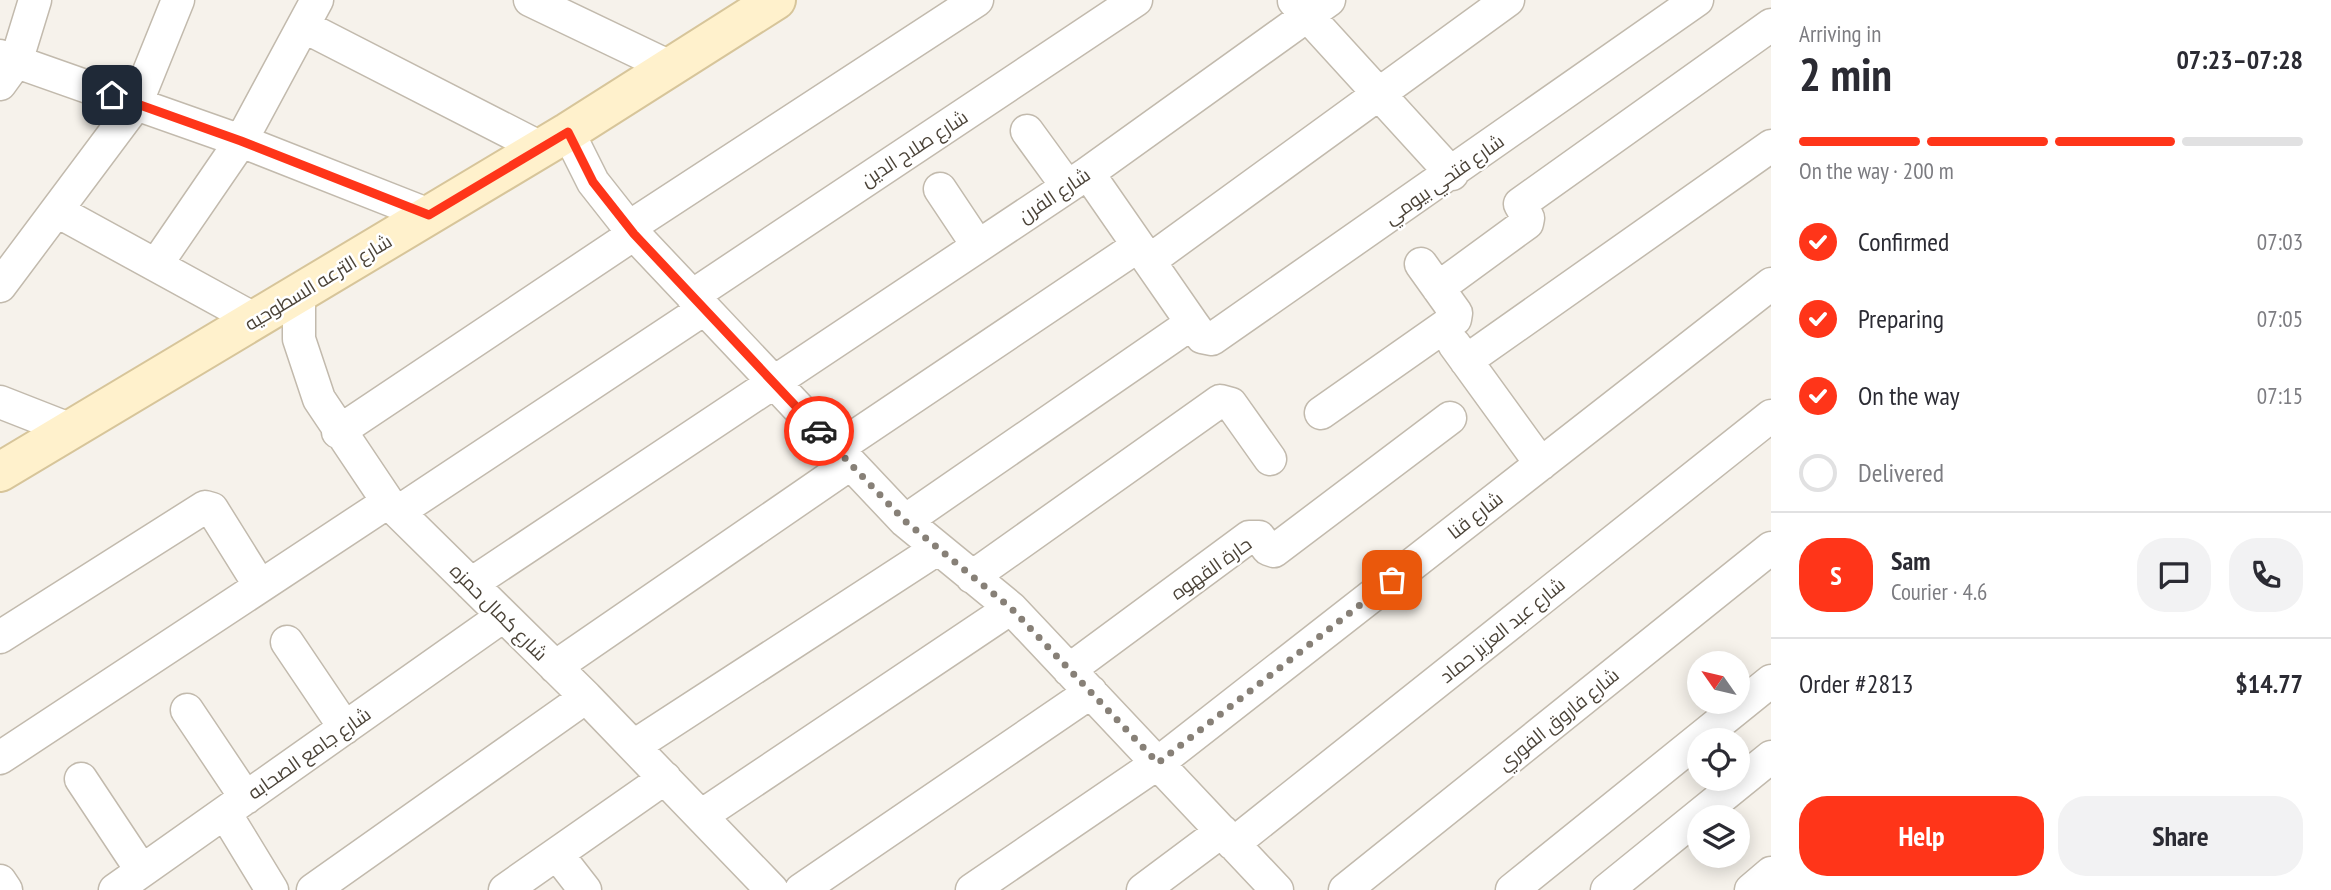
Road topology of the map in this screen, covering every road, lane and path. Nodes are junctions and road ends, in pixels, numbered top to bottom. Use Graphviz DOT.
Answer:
graph roads {
  1 [pos="35,0"];
  2 [pos="178,0"];
  3 [pos="530,0"];
  4 [pos="776,0"];
  5 [pos="977,0"];
  6 [pos="1136,0"];
  7 [pos="1508,0"];
  8 [pos="1697,0"];
  9 [pos="1310,5"];
  10 [pos="310,13"];
  11 [pos="1771,25"];
  12 [pos="5,67"];
  13 [pos="670,67"];
  14 [pos="1379,93"];
  15 [pos="136,104"];
  16 [pos="1027,131"];
  17 [pos="555,140"];
  18 [pos="241,141"];
  19 [pos="1771,146"];
  20 [pos="1452,174"];
  21 [pos="1077,180"];
  22 [pos="940,189"];
  23 [pos="57,211"];
  24 [pos="429,215"];
  25 [pos="631,231"];
  26 [pos="978,246"];
  27 [pos="1143,253"];
  28 [pos="156,265"];
  29 [pos="1771,284"];
  30 [pos="0,286"];
  31 [pos="299,293"];
  32 [pos="698,302"];
  33 [pos="254,320"];
  34 [pos="1192,323"];
  35 [pos="1443,328"];
  36 [pos="1466,361"];
  37 [pos="773,383"];
  38 [pos="0,402"];
  39 [pos="1321,413"];
  40 [pos="1771,416"];
  41 [pos="1450,418"];
  42 [pos="69,429"];
  43 [pos="338,432"];
  44 [pos="843,456"];
  45 [pos="1270,460"];
  46 [pos="1541,464"];
  47 [pos="0,472"];
  48 [pos="393,507"];
  49 [pos="905,521"];
  50 [pos="1771,548"];
  51 [pos="936,549"];
  52 [pos="972,577"];
  53 [pos="471,584"];
  54 [pos="260,586"];
  55 [pos="1011,608"];
  56 [pos="503,616"];
  57 [pos="0,637"];
  58 [pos="287,642"];
  59 [pos="555,667"];
  60 [pos="1080,681"];
  61 [pos="1771,681"];
  62 [pos="586,697"];
  63 [pos="187,710"];
  64 [pos="345,728"];
  65 [pos="634,746"];
  66 [pos="1771,757"];
  67 [pos="0,758"];
  68 [pos="1158,763"];
  69 [pos="664,778"];
  70 [pos="81,779"];
  71 [pos="235,806"];
  72 [pos="701,816"];
  73 [pos="1228,837"];
  74 [pos="557,854"];
  75 [pos="142,871"];
  76 [pos="1771,873"];
  77 [pos="0,881"];
  78 [pos="6,890"];
  79 [pos="115,890"];
  80 [pos="272,890"];
  81 [pos="313,890"];
  82 [pos="505,890"];
  83 [pos="585,890"];
  84 [pos="772,890"];
  85 [pos="801,890"];
  86 [pos="972,890"];
  87 [pos="1143,890"];
  88 [pos="1277,890"];
  89 [pos="1345,890"];
  90 [pos="1511,890"];
  91 [pos="1607,890"];
  92 [pos="1751,890"];
  1 -- 12 [label="street"];
  2 -- 15 [label="street"];
  3 -- 13 [label="street"];
  4 -- 13 [label="street, شارع الترعه السطوحيه"];
  5 -- 25 [label="street"];
  6 -- 32 [label="street, شارع صلاح الدين"];
  7 -- 14 [label="street"];
  8 -- 20 [label="street, شارع فتحي بيومي"];
  9 -- 14 [label="street"];
  9 -- 21 [label="street, شارع الفرن"];
  10 -- 17 [label="street"];
  10 -- 18 [label="street"];
  11 -- 35 [label="street"];
  12 -- 15 [label="street"];
  13 -- 17 [label="street, شارع الترعه السطوحيه"];
  14 -- 20 [label="street"];
  14 -- 27 [label="street"];
  15 -- 18 [label="street"];
  15 -- 23 [label="street"];
  16 -- 21 [label="street"];
  17 -- 24 [label="street, شارع الترعه السطوحيه"];
  17 -- 25 [label="street"];
  18 -- 24 [label="street"];
  18 -- 28 [label="street"];
  19 -- 36 [label="street"];
  20 -- 34 [label="street, شارع فتحي بيومي"];
  21 -- 26 [label="street, شارع الفرن"];
  21 -- 27 [label="street"];
  22 -- 26 [label="street"];
  23 -- 28 [label="street"];
  23 -- 30 [label="street"];
  24 -- 31 [label="street, شارع الترعه السطوحيه"];
  25 -- 32 [label="street"];
  25 -- 43 [label="street"];
  26 -- 37 [label="street, شارع الفرن"];
  27 -- 34 [label="street"];
  27 -- 44 [label="street"];
  28 -- 33 [label="street"];
  29 -- 46 [label="street, شارع قنا"];
  31 -- 33 [label="street, شارع الترعه السطوحيه"];
  31 -- 43 [label="street, شارع كمال حمزه"];
  32 -- 37 [label="street"];
  32 -- 48 [label="street, شارع صلاح الدين"];
  33 -- 42 [label="street, شارع الترعه السطوحيه"];
  34 -- 49 [label="street"];
  35 -- 36 [label="street"];
  35 -- 39 [label="street"];
  36 -- 46 [label="street"];
  37 -- 44 [label="street"];
  37 -- 53 [label="street, شارع الفرن"];
  38 -- 42 [label="street"];
  40 -- 73 [label="street, شارع عبد العزيز حماد"];
  41 -- 60 [label="street, حارة القهوه"];
  42 -- 47 [label="street, شارع الترعه السطوحيه"];
  43 -- 48 [label="street, شارع كمال حمزه"];
  44 -- 49 [label="street"];
  44 -- 59 [label="street"];
  45 -- 52 [label="street"];
  46 -- 68 [label="street, شارع قنا"];
  48 -- 53 [label="street, شارع كمال حمزه"];
  48 -- 54 [label="street, شارع صلاح الدين"];
  49 -- 51 [label="street"];
  50 -- 89 [label="street, شارع فاروق الفوري"];
  51 -- 52 [label="street"];
  51 -- 65 [label="street"];
  52 -- 55 [label="street"];
  53 -- 56 [label="street, شارع كمال حمزه"];
  54 -- 57 [label="street"];
  54 -- 67 [label="street, شارع صلاح الدين"];
  55 -- 60 [label="street"];
  55 -- 72 [label="street"];
  56 -- 59 [label="street, شارع كمال حمزه"];
  56 -- 64 [label="street, شارع جامع الصحابه"];
  58 -- 64 [label="street"];
  59 -- 62 [label="street, شارع كمال حمزه"];
  60 -- 68 [label="street"];
  60 -- 85 [label="street"];
  61 -- 90 [label="street"];
  62 -- 65 [label="street, شارع كمال حمزه"];
  62 -- 81 [label="street"];
  63 -- 71 [label="street"];
  64 -- 71 [label="street, شارع جامع الصحابه"];
  65 -- 69 [label="street, شارع كمال حمزه"];
  66 -- 91 [label="street"];
  68 -- 73 [label="street"];
  68 -- 86 [label="street, شارع قنا"];
  69 -- 72 [label="street, شارع كمال حمزه"];
  69 -- 74 [label="street"];
  70 -- 75 [label="street"];
  71 -- 75 [label="street, شارع جامع الصحابه"];
  71 -- 80 [label="street"];
  72 -- 84 [label="street, شارع كمال حمزه"];
  73 -- 87 [label="street, شارع عبد العزيز حماد"];
  73 -- 88 [label="street"];
  74 -- 82 [label="street"];
  74 -- 83 [label="street"];
  75 -- 79 [label="street, شارع جامع الصحابه"];
  76 -- 92 [label="street"];
  77 -- 78 [label="street"];
}
